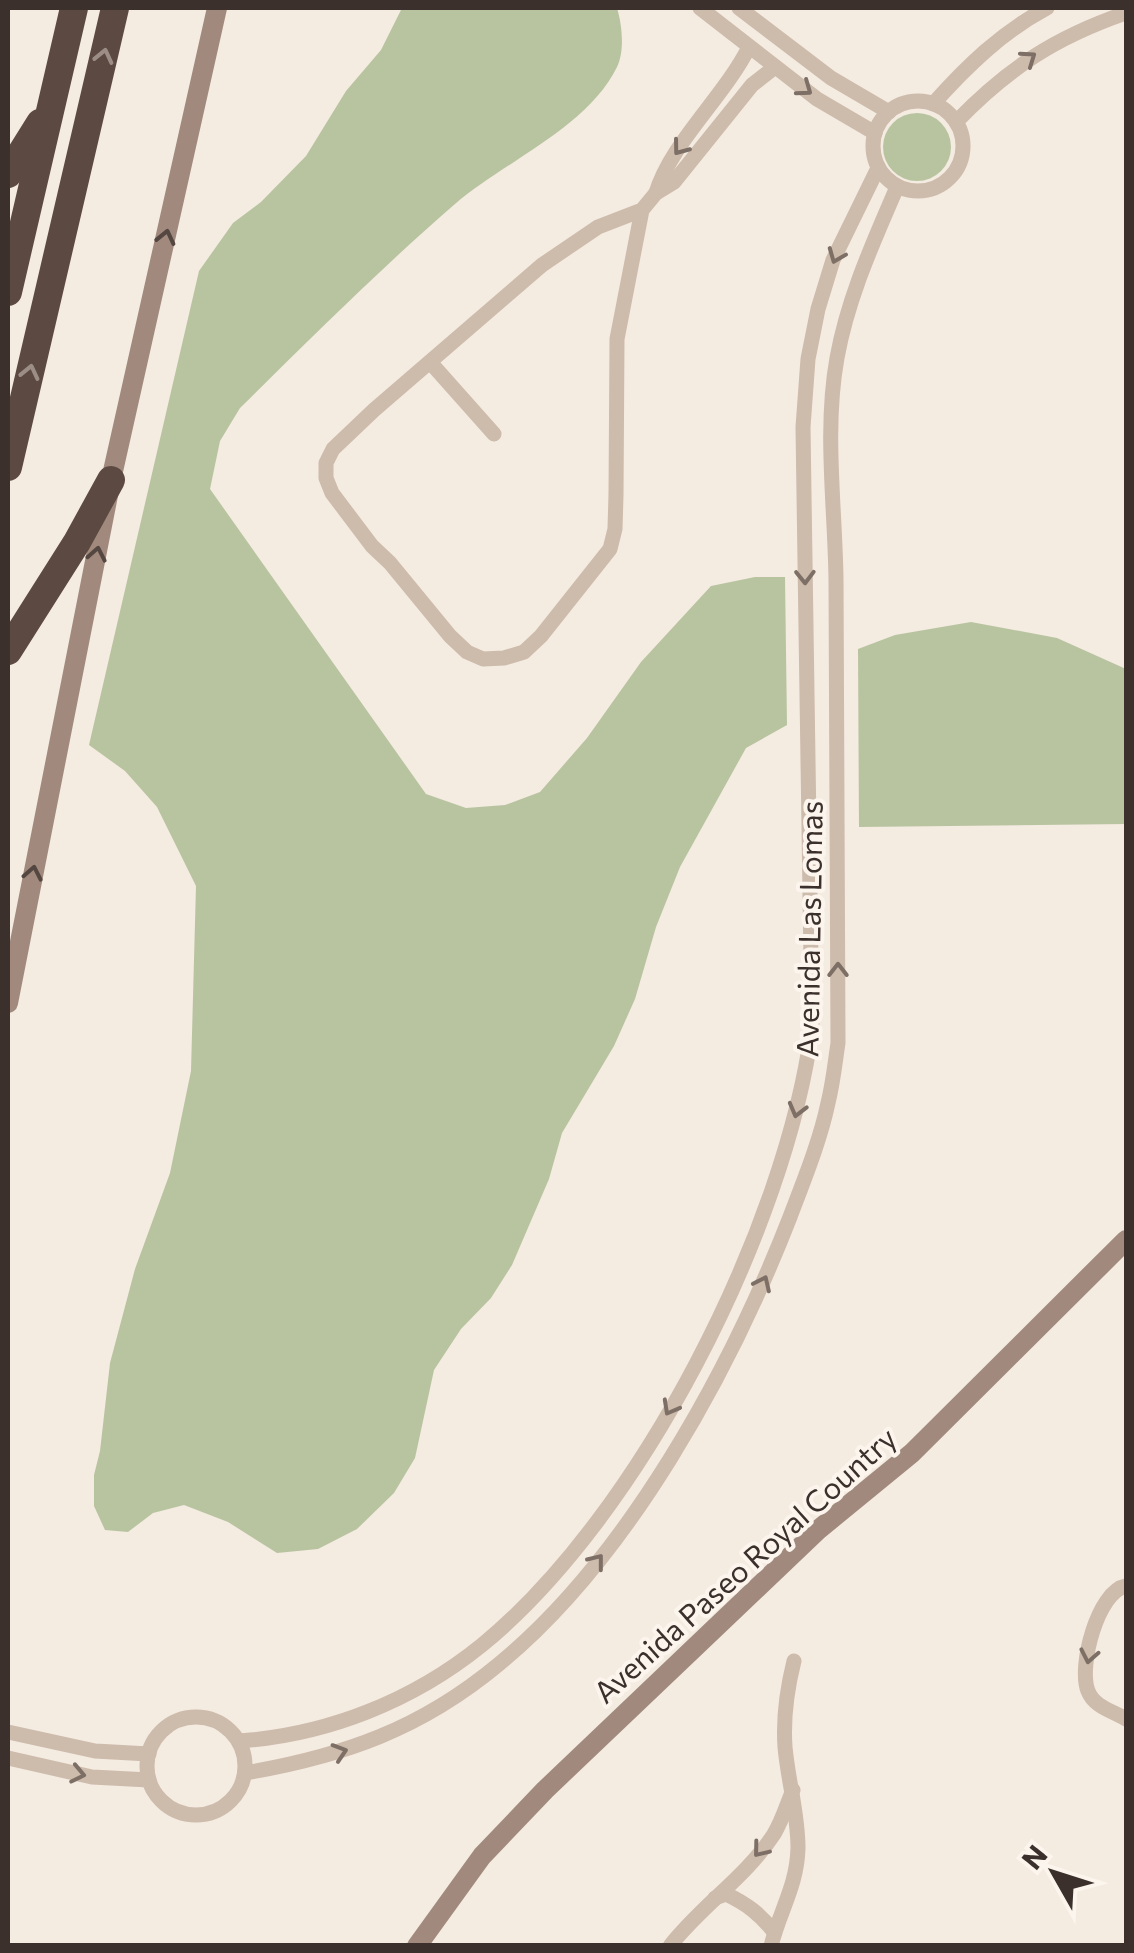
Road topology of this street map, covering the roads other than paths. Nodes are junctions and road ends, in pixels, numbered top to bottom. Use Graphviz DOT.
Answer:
graph roads {
  1 [pos="74,8"];
  2 [pos="115,8"];
  3 [pos="218,8"];
  4 [pos="700,8"];
  5 [pos="739,8"];
  6 [pos="1047,8"];
  7 [pos="1126,13"];
  8 [pos="749,48"];
  9 [pos="775,67"];
  10 [pos="933,104"];
  11 [pos="52,105"];
  12 [pos="888,112"];
  13 [pos="956,122"];
  14 [pos="875,133"];
  15 [pos="878,168"];
  16 [pos="8,174"];
  17 [pos="897,186"];
  18 [pos="656,193"];
  19 [pos="642,210"];
  20 [pos="8,292"];
  21 [pos="430,362"];
  22 [pos="832,424"];
  23 [pos="804,427"];
  24 [pos="494,434"];
  25 [pos="8,467"];
  26 [pos="111,480"];
  27 [pos="8,651"];
  28 [pos="8,1003"];
  29 [pos="1126,1240"];
  30 [pos="1126,1586"];
  31 [pos="794,1661"];
  32 [pos="1126,1718"];
  33 [pos="8,1732"];
  34 [pos="239,1741"];
  35 [pos="148,1754"];
  36 [pos="8,1758"];
  37 [pos="245,1773"];
  38 [pos="149,1780"];
  39 [pos="793,1790"];
  40 [pos="712,1900"];
  41 [pos="773,1939"];
  42 [pos="417,1946"];
  43 [pos="670,1946"];
  1 -- 11 [label="highway"];
  25 -- 2 [label="highway, one-way"];
  26 -- 3 [label="main road, one-way"];
  4 -- 8 [label="street"];
  5 -- 12 [label="street"];
  6 -- 10 [label="street"];
  13 -- 7 [label="street, one-way"];
  8 -- 9 [label="street"];
  8 -- 18 [label="street, one-way"];
  9 -- 14 [label="street, one-way"];
  9 -- 18 [label="street"];
  10 -- 12 [label="street"];
  10 -- 13 [label="street"];
  11 -- 16 [label="highway"];
  11 -- 20 [label="highway"];
  12 -- 14 [label="street"];
  13 -- 17 [label="street"];
  14 -- 15 [label="street"];
  15 -- 17 [label="street"];
  15 -- 23 [label="street, Avenida Las Lomas, one-way"];
  17 -- 22 [label="street, Avenida Las Lomas"];
  18 -- 19 [label="street"];
  19 -- 21 [label="street"];
  19 -- 21 [label="street"];
  21 -- 24 [label="street"];
  22 -- 23 [label="street"];
  37 -- 22 [label="street, Avenida Las Lomas, one-way"];
  23 -- 34 [label="street, Avenida Las Lomas, one-way"];
  26 -- 27 [label="highway"];
  28 -- 26 [label="main road, one-way"];
  29 -- 42 [label="main road, Avenida Paseo Royal Country"];
  30 -- 32 [label="street, one-way"];
  31 -- 39 [label="street"];
  33 -- 35 [label="street"];
  34 -- 35 [label="street"];
  34 -- 37 [label="street"];
  35 -- 38 [label="street"];
  36 -- 38 [label="street, one-way"];
  37 -- 38 [label="street"];
  39 -- 40 [label="street, one-way"];
  39 -- 41 [label="street"];
  40 -- 41 [label="street"];
  40 -- 43 [label="street"];
}
